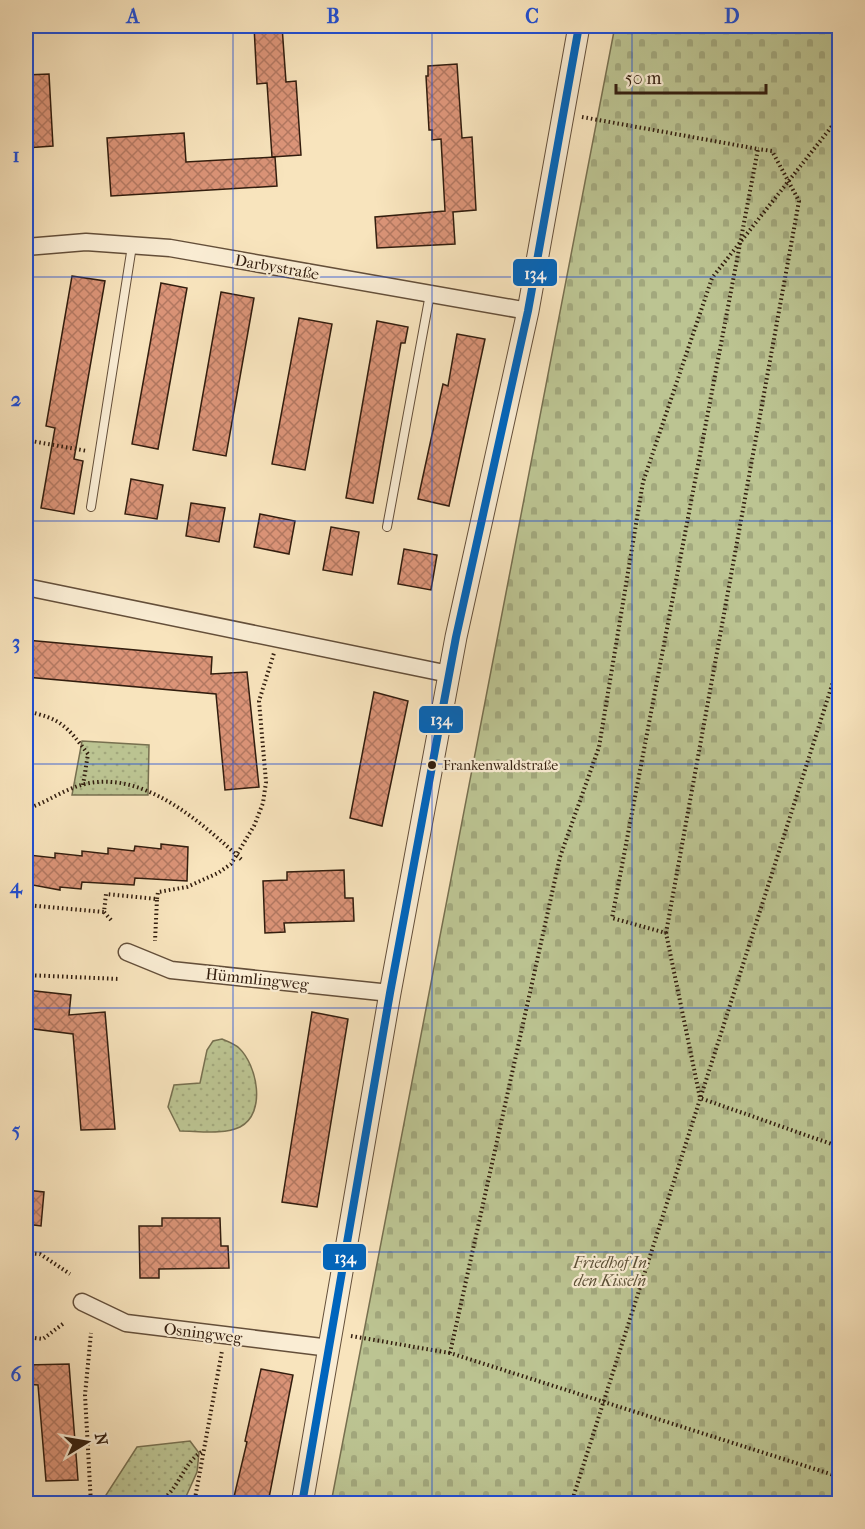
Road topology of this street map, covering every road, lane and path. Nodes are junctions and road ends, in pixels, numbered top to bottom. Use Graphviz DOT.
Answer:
graph roads {
  1 [pos="579,26"];
  2 [pos="563,113"];
  3 [pos="840,116"];
  4 [pos="758,149"];
  5 [pos="787,180"];
  6 [pos="742,237"];
  7 [pos="26,246"];
  8 [pos="132,246"];
  9 [pos="429,294"];
  10 [pos="528,311"];
  11 [pos="26,440"];
  12 [pos="99,453"];
  13 [pos="91,507"];
  14 [pos="387,526"];
  15 [pos="26,587"];
  16 [pos="273,653"];
  17 [pos="840,660"];
  18 [pos="449,674"];
  19 [pos="26,711"];
  20 [pos="83,784"];
  21 [pos="26,809"];
  22 [pos="237,855"];
  23 [pos="242,860"];
  24 [pos="157,899"];
  25 [pos="26,905"];
  26 [pos="104,912"];
  27 [pos="111,920"];
  28 [pos="666,933"];
  29 [pos="155,941"];
  30 [pos="127,952"];
  31 [pos="26,975"];
  32 [pos="119,979"];
  33 [pos="390,993"];
  34 [pos="700,1098"];
  35 [pos="840,1147"];
  36 [pos="26,1253"];
  37 [pos="70,1274"];
  38 [pos="82,1302"];
  39 [pos="64,1323"];
  40 [pos="91,1333"];
  41 [pos="26,1337"];
  42 [pos="331,1340"];
  43 [pos="223,1350"];
  44 [pos="450,1353"];
  45 [pos="605,1401"];
  46 [pos="204,1451"];
  47 [pos="840,1477"];
  48 [pos="91,1503"];
  49 [pos="157,1503"];
  50 [pos="194,1503"];
  51 [pos="302,1503"];
  52 [pos="571,1503"];
  1 -- 2 [label="street"];
  2 -- 4 [label="path"];
  2 -- 10 [label="street"];
  3 -- 5 [label="path"];
  4 -- 5 [label="path"];
  4 -- 6 [label="path"];
  5 -- 6 [label="path"];
  5 -- 28 [label="path"];
  6 -- 28 [label="path"];
  6 -- 44 [label="path"];
  7 -- 8 [label="street, Darbystraße"];
  8 -- 9 [label="street, Darbystraße"];
  8 -- 12 [label="lane"];
  9 -- 10 [label="street, Darbystraße"];
  9 -- 14 [label="lane"];
  10 -- 18 [label="street"];
  11 -- 12 [label="path"];
  12 -- 13 [label="lane"];
  15 -- 18 [label="street"];
  16 -- 22 [label="path"];
  17 -- 34 [label="path"];
  18 -- 33 [label="street"];
  19 -- 20 [label="path"];
  20 -- 21 [label="path"];
  20 -- 22 [label="path"];
  22 -- 23 [label="path"];
  22 -- 24 [label="path"];
  24 -- 26 [label="path"];
  24 -- 29 [label="path"];
  25 -- 26 [label="path"];
  26 -- 27 [label="path"];
  28 -- 34 [label="path"];
  30 -- 33 [label="street, Hümmlingweg"];
  31 -- 32 [label="path"];
  33 -- 42 [label="street"];
  34 -- 35 [label="path"];
  34 -- 45 [label="path"];
  36 -- 37 [label="path"];
  38 -- 42 [label="street, Osningweg"];
  39 -- 41 [label="path"];
  40 -- 48 [label="path"];
  42 -- 44 [label="path"];
  42 -- 51 [label="street"];
  43 -- 46 [label="path"];
  44 -- 45 [label="path"];
  45 -- 47 [label="path"];
  45 -- 52 [label="path"];
  46 -- 49 [label="path"];
  46 -- 50 [label="path"];
}
